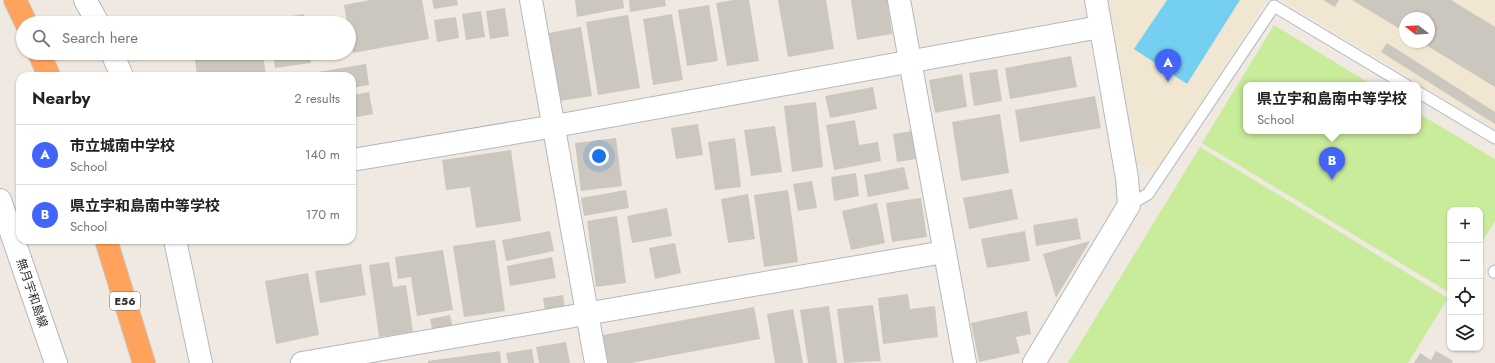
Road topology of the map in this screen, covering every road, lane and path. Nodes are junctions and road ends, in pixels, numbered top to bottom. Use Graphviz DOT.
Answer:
graph roads {
  1 [pos="15,0"];
  2 [pos="85,0"];
  3 [pos="531,0"];
  4 [pos="899,0"];
  5 [pos="1096,0"];
  6 [pos="23,16"];
  7 [pos="94,16"];
  8 [pos="1100,27"];
  9 [pos="42,60"];
  10 [pos="115,60"];
  11 [pos="911,60"];
  12 [pos="47,72"];
  13 [pos="120,72"];
  14 [pos="1401,82"];
  15 [pos="1421,94"];
  16 [pos="555,126"];
  17 [pos="1495,138"];
  18 [pos="356,159"];
  19 [pos="1129,205"];
  20 [pos="2,212"];
  21 [pos="107,244"];
  22 [pos="176,244"];
  23 [pos="944,252"];
  24 [pos="587,315"];
  25 [pos="56,363"];
  26 [pos="144,363"];
  27 [pos="201,363"];
  28 [pos="302,363"];
  29 [pos="596,363"];
  30 [pos="965,363"];
  31 [pos="1034,363"];
  1 -- 6 [label="highway"];
  2 -- 7 [label="street"];
  3 -- 16 [label="street"];
  4 -- 11 [label="street"];
  5 -- 8 [label="street"];
  8 -- 11 [label="street"];
  8 -- 19 [label="street"];
  9 -- 12 [label="highway"];
  10 -- 13 [label="street"];
  11 -- 16 [label="street"];
  11 -- 23 [label="street"];
  14 -- 19 [label="lane"];
  15 -- 17 [label="lane"];
  16 -- 18 [label="street"];
  16 -- 24 [label="street"];
  19 -- 31 [label="street"];
  20 -- 25 [label="street, 無月宇和島線"];
  21 -- 26 [label="highway, E56"];
  22 -- 27 [label="street"];
  23 -- 24 [label="street"];
  23 -- 30 [label="street"];
  24 -- 28 [label="street"];
  24 -- 29 [label="street"];
}
